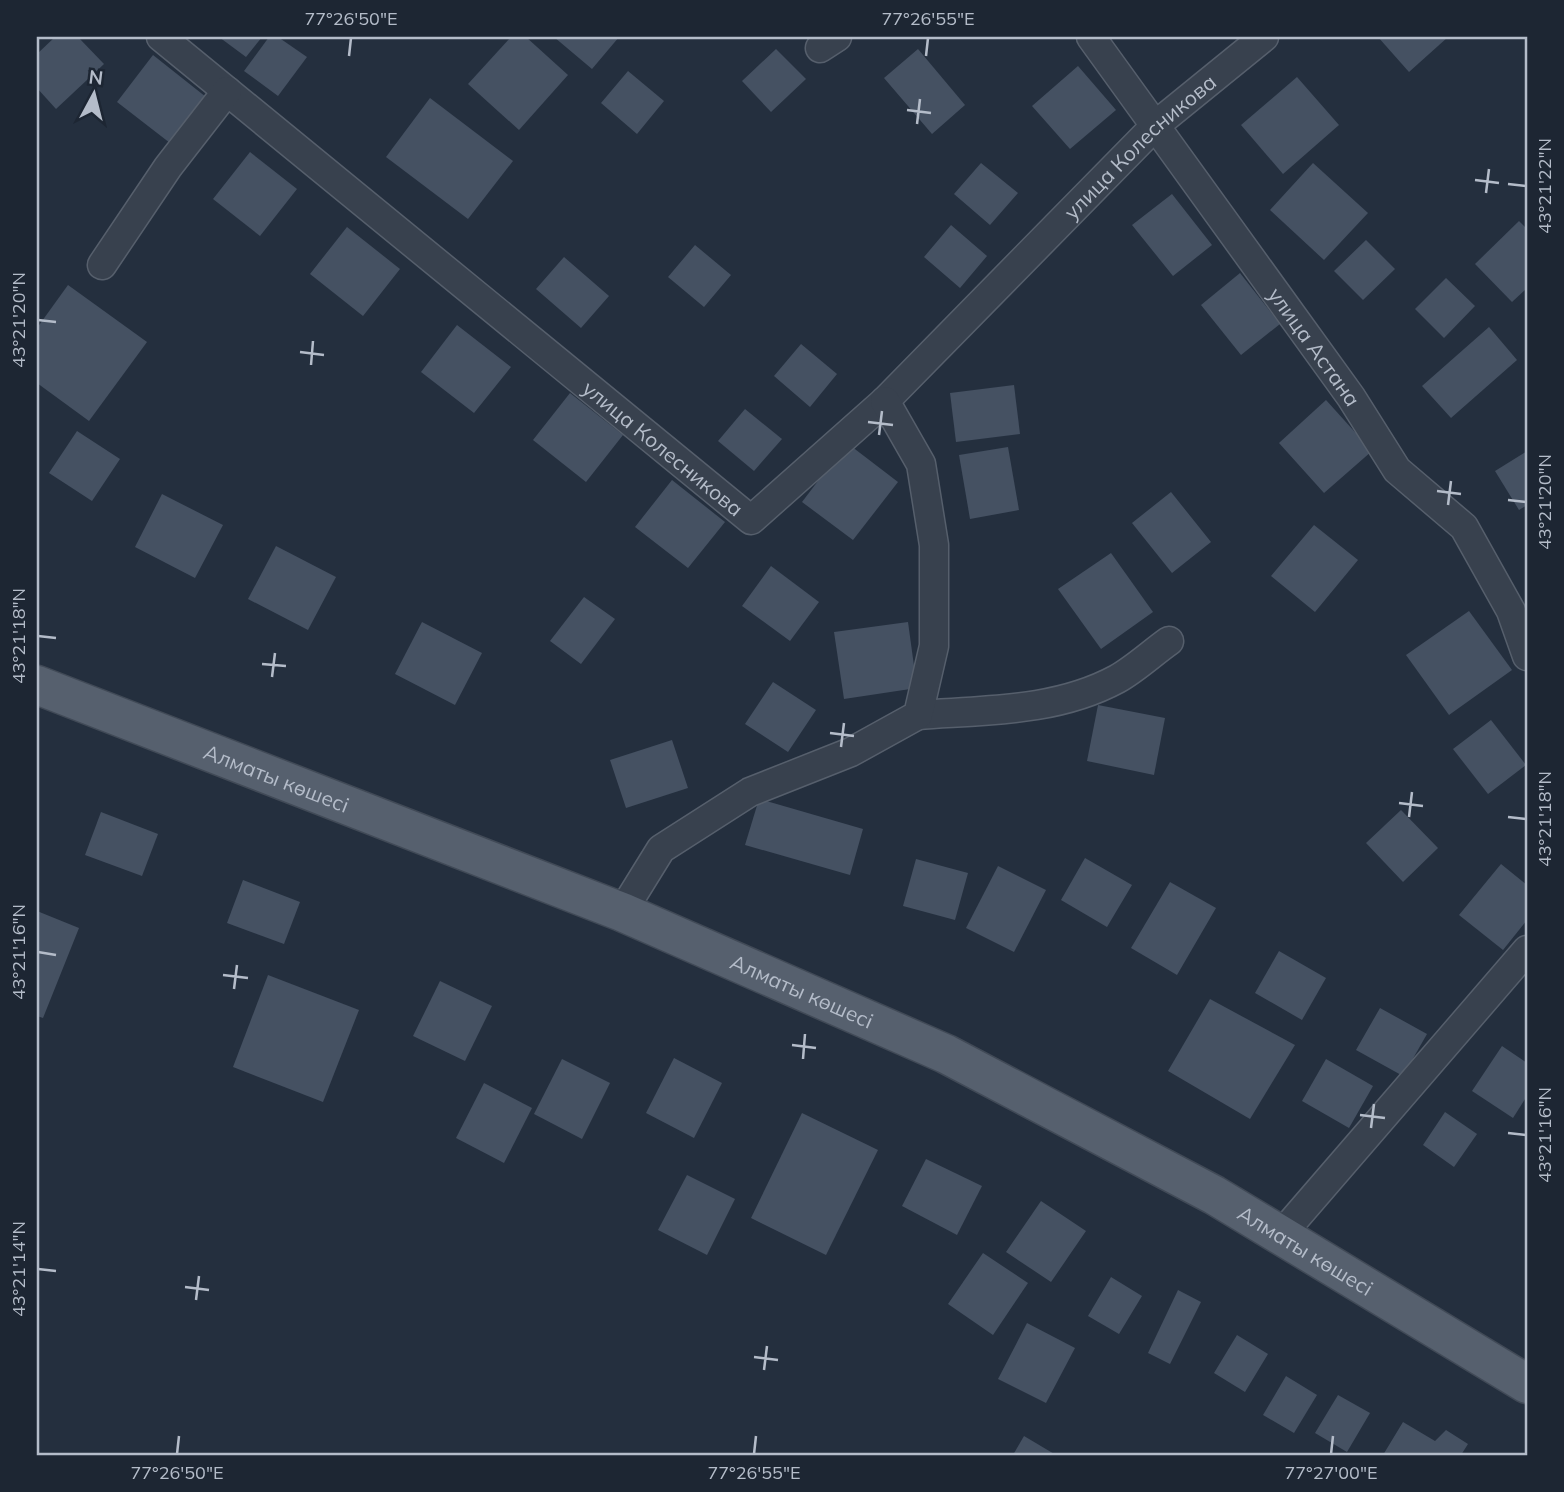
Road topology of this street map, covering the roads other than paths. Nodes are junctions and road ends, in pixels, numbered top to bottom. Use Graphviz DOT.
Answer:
graph roads {
  1 [pos="161,37"];
  2 [pos="1091,37"];
  3 [pos="1264,37"];
  4 [pos="227,91"];
  5 [pos="1157,124"];
  6 [pos="103,265"];
  7 [pos="885,401"];
  8 [pos="1169,641"];
  9 [pos="1527,656"];
  10 [pos="37,685"];
  11 [pos="918,715"];
  12 [pos="622,912"];
  13 [pos="1527,950"];
  14 [pos="1280,1236"];
  15 [pos="1527,1384"];
  1 -- 4 [label="street, улица Колесникова"];
  2 -- 5 [label="street, улица Астана"];
  3 -- 5 [label="street, улица Колесникова"];
  4 -- 6 [label="street"];
  4 -- 7 [label="street, улица Колесникова"];
  5 -- 7 [label="street, улица Колесникова"];
  5 -- 9 [label="street, улица Астана"];
  7 -- 11 [label="street"];
  8 -- 11 [label="street"];
  10 -- 12 [label="main road, Алматы көшесі"];
  11 -- 12 [label="street"];
  12 -- 14 [label="main road, Алматы көшесі"];
  13 -- 14 [label="street"];
  14 -- 15 [label="main road, Алматы көшесі"];
}
